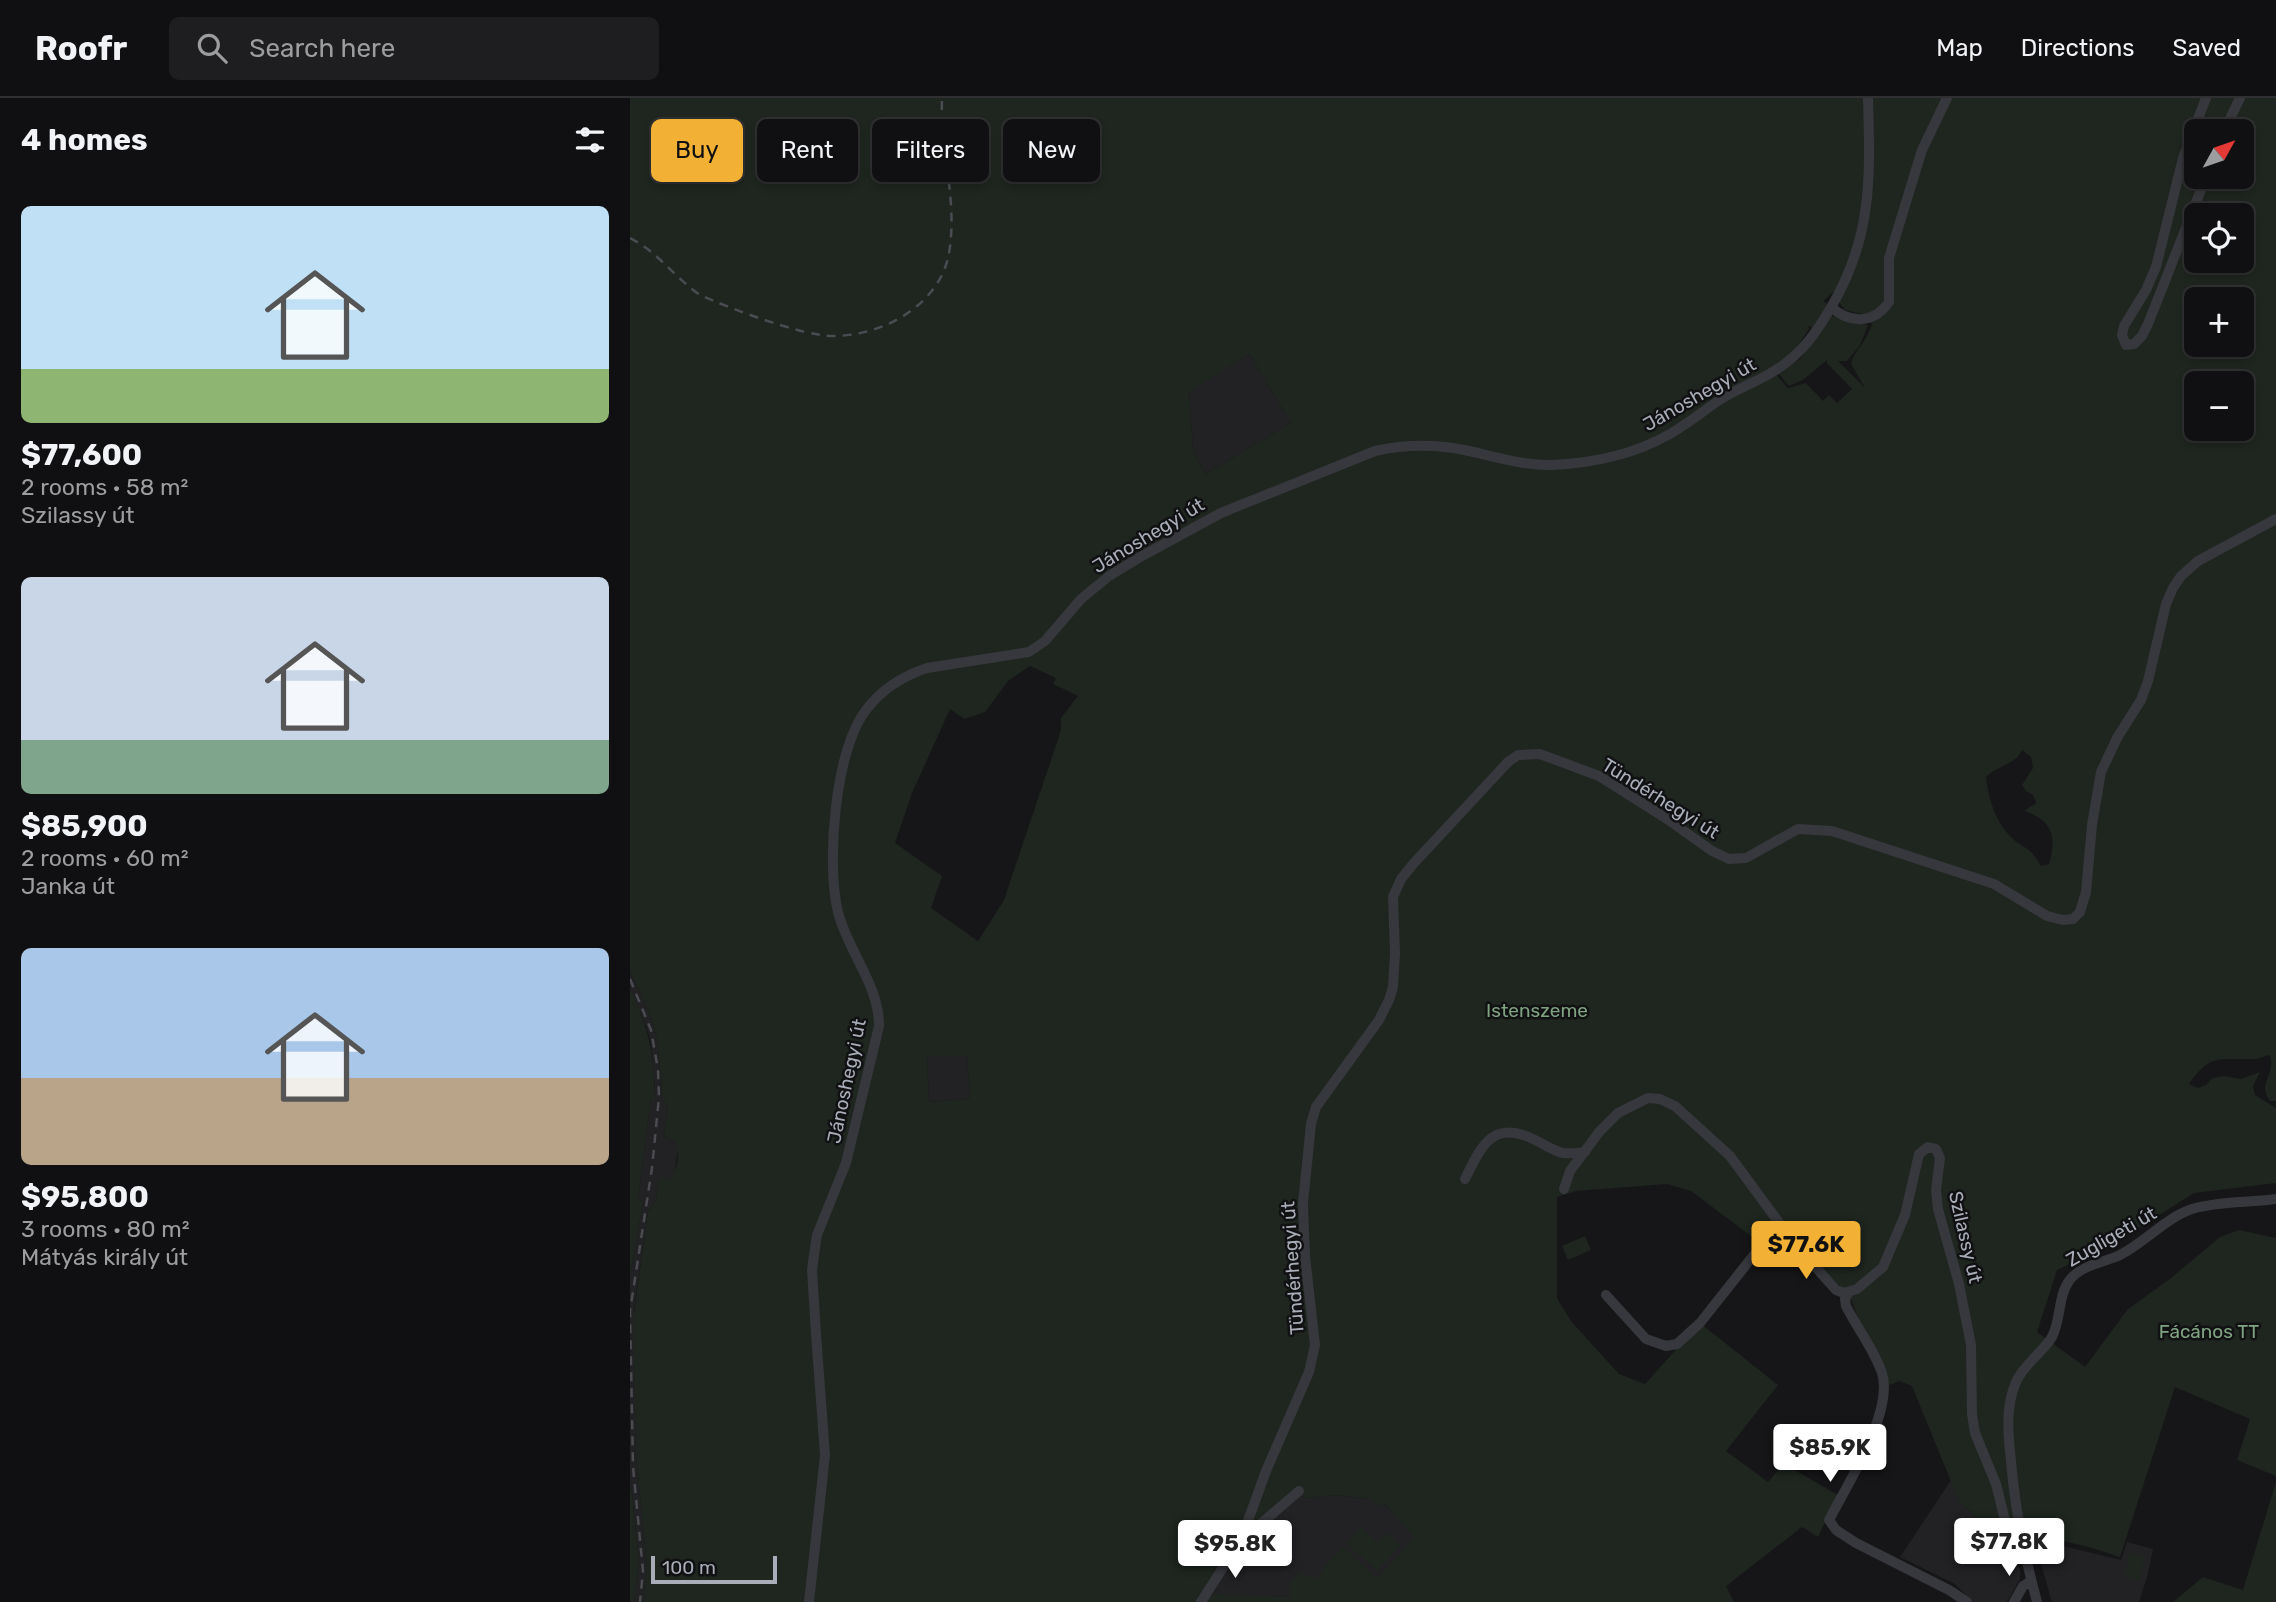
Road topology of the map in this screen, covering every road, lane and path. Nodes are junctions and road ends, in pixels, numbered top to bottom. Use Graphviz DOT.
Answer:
graph roads {
  1 [pos="1868,98"];
  2 [pos="1947,98"];
  3 [pos="2206,98"];
  4 [pos="2240,98"];
  5 [pos="2198,119"];
  6 [pos="2230,119"];
  7 [pos="2184,155"];
  8 [pos="2201,189"];
  9 [pos="1831,307"];
  10 [pos="2276,519"];
  11 [pos="1586,1152"];
  12 [pos="1465,1179"];
  13 [pos="1564,1189"];
  14 [pos="2276,1199"];
  15 [pos="1794,1243"];
  16 [pos="1848,1293"];
  17 [pos="1606,1295"];
  18 [pos="1299,1491"];
  19 [pos="2021,1539"];
  20 [pos="1241,1540"];
  21 [pos="2031,1581"];
  22 [pos="809,1602"];
  23 [pos="1201,1602"];
  24 [pos="1968,1602"];
  25 [pos="2014,1602"];
  26 [pos="2037,1602"];
  1 -- 9 [label="street, Jánoshegyi út"];
  2 -- 9 [label="street"];
  3 -- 5 [label="street"];
  4 -- 6 [label="street"];
  7 -- 8 [label="street"];
  9 -- 22 [label="street, Jánoshegyi út"];
  10 -- 20 [label="street, Tündérhegyi út"];
  11 -- 12 [label="street"];
  11 -- 13 [label="street"];
  11 -- 15 [label="street"];
  14 -- 19 [label="street, Zugligeti út"];
  15 -- 16 [label="street"];
  15 -- 17 [label="street"];
  16 -- 19 [label="street, Szilassy út"];
  16 -- 24 [label="street"];
  18 -- 20 [label="street"];
  19 -- 21 [label="street, Zugligeti út"];
  20 -- 23 [label="street"];
  21 -- 25 [label="street"];
  21 -- 26 [label="street, Zugligeti út"];
}
